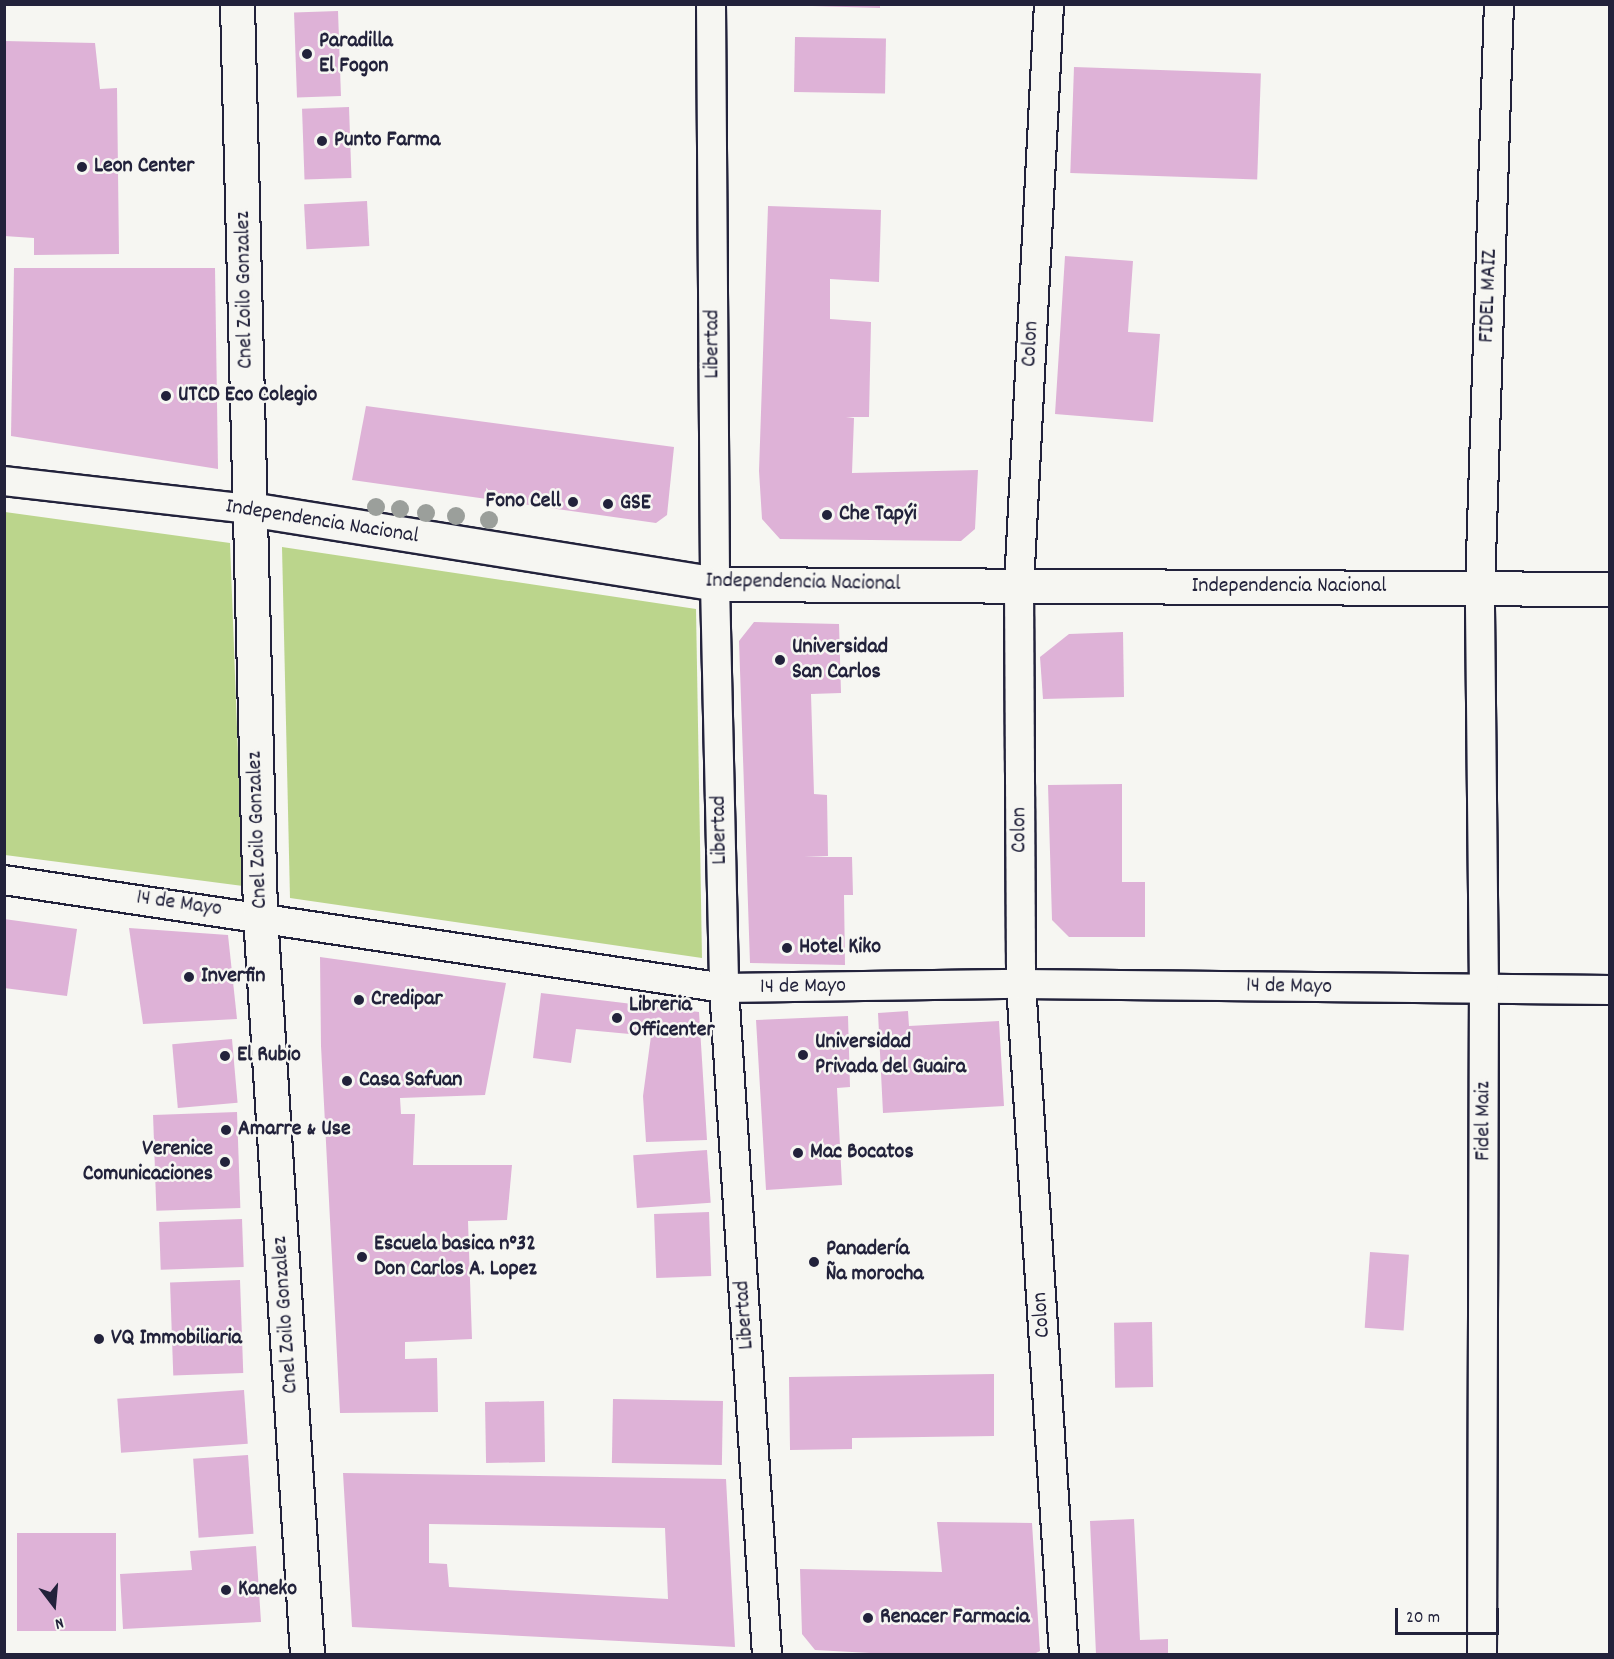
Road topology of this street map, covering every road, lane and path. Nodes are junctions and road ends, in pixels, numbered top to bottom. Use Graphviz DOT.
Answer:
graph roads {
  1 [pos="237,4"];
  2 [pos="711,4"];
  3 [pos="1049,4"];
  4 [pos="1499,4"];
  5 [pos="4,481"];
  6 [pos="249,509"];
  7 [pos="715,584"];
  8 [pos="1019,586"];
  9 [pos="1480,588"];
  10 [pos="1610,589"];
  11 [pos="4,880"];
  12 [pos="260,915"];
  13 [pos="1021,984"];
  14 [pos="724,988"];
  15 [pos="1484,989"];
  16 [pos="1610,990"];
  17 [pos="307,1654"];
  18 [pos="766,1654"];
  19 [pos="1064,1654"];
  20 [pos="1482,1654"];
  1 -- 6 [label="main road, Cnel Zoilo Gonzalez"];
  2 -- 7 [label="street, Libertad"];
  3 -- 8 [label="street, Colon"];
  4 -- 9 [label="street, FIDEL MAIZ"];
  5 -- 6 [label="street, Independencia Nacional"];
  6 -- 7 [label="main road, Independencia Nacional"];
  6 -- 12 [label="main road, Cnel Zoilo Gonzalez"];
  7 -- 8 [label="main road, Independencia Nacional"];
  7 -- 14 [label="street, Libertad"];
  8 -- 9 [label="main road, Independencia Nacional"];
  8 -- 13 [label="street, Colon"];
  9 -- 10 [label="main road, Independencia Nacional"];
  9 -- 15 [label="street, Fidel Maiz"];
  11 -- 12 [label="street, 14 de Mayo"];
  12 -- 14 [label="street, 14 de Mayo"];
  12 -- 17 [label="main road, Cnel Zoilo Gonzalez"];
  13 -- 14 [label="street, 14 de Mayo"];
  13 -- 15 [label="street, 14 de Mayo"];
  13 -- 19 [label="street, Colon"];
  14 -- 18 [label="street, Libertad"];
  15 -- 16 [label="street, 14 de Mayo"];
  15 -- 20 [label="street, Fidel Maiz"];
}
